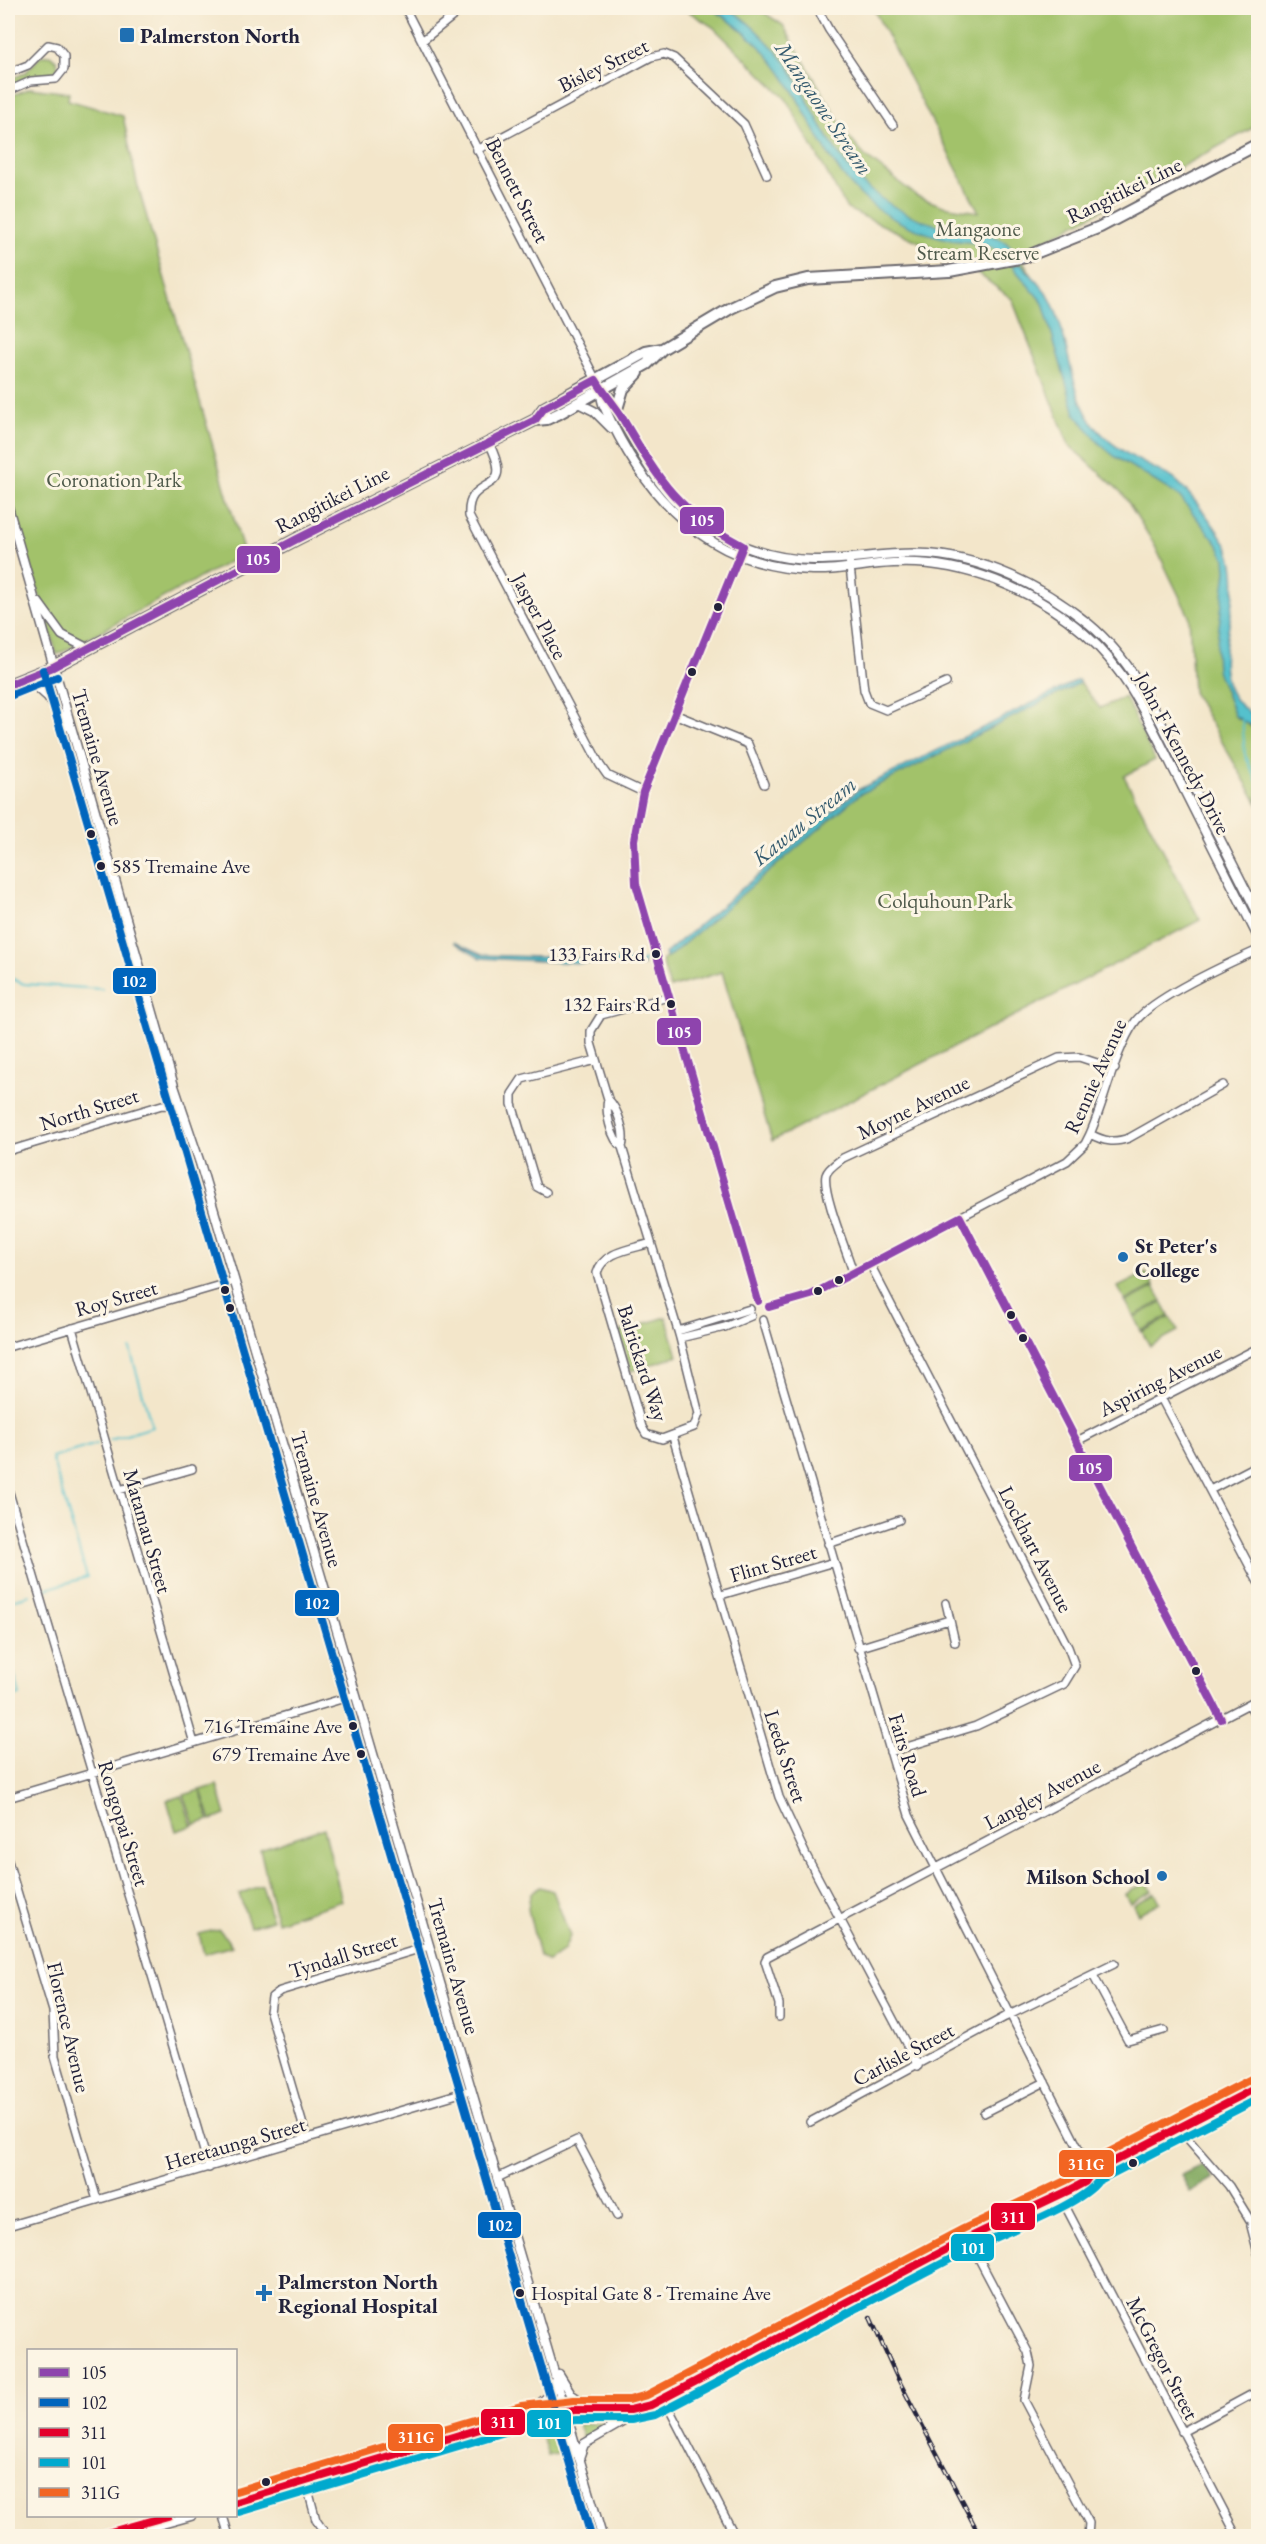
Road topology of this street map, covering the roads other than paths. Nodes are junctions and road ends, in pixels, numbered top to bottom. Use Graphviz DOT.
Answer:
graph roads {
  1 [pos="405,8"];
  2 [pos="463,8"];
  3 [pos="817,8"];
  4 [pos="422,41"];
  5 [pos="8,74"];
  6 [pos="8,91"];
  7 [pos="893,125"];
  8 [pos="1258,144"];
  9 [pos="477,150"];
  10 [pos="767,175"];
  11 [pos="662,349"];
  12 [pos="647,364"];
  13 [pos="598,385"];
  14 [pos="578,403"];
  15 [pos="617,409"];
  16 [pos="535,420"];
  17 [pos="620,440"];
  18 [pos="489,443"];
  19 [pos="644,460"];
  20 [pos="634,465"];
  21 [pos="8,507"];
  22 [pos="743,546"];
  23 [pos="739,555"];
  24 [pos="849,558"];
  25 [pos="850,568"];
  26 [pos="1023,581"];
  27 [pos="1019,590"];
  28 [pos="34,597"];
  29 [pos="87,648"];
  30 [pos="53,666"];
  31 [pos="28,679"];
  32 [pos="946,683"];
  33 [pos="8,685"];
  34 [pos="674,714"];
  35 [pos="74,737"];
  36 [pos="764,784"];
  37 [pos="643,792"];
  38 [pos="1258,914"];
  39 [pos="1258,937"];
  40 [pos="1258,950"];
  41 [pos="668,997"];
  42 [pos="596,1059"];
  43 [pos="1115,1069"];
  44 [pos="1223,1085"];
  45 [pos="181,1106"];
  46 [pos="1090,1134"];
  47 [pos="8,1151"];
  48 [pos="546,1192"];
  49 [pos="960,1217"];
  50 [pos="651,1243"];
  51 [pos="870,1264"];
  52 [pos="853,1272"];
  53 [pos="234,1281"];
  54 [pos="758,1301"];
  55 [pos="769,1307"];
  56 [pos="750,1313"];
  57 [pos="763,1320"];
  58 [pos="72,1329"];
  59 [pos="679,1335"];
  60 [pos="8,1347"];
  61 [pos="1258,1348"];
  62 [pos="1161,1398"];
  63 [pos="673,1437"];
  64 [pos="1077,1442"];
  65 [pos="1258,1465"];
  66 [pos="192,1469"];
  67 [pos="8,1489"];
  68 [pos="119,1490"];
  69 [pos="1210,1490"];
  70 [pos="899,1520"];
  71 [pos="828,1544"];
  72 [pos="834,1562"];
  73 [pos="1258,1581"];
  74 [pos="721,1595"];
  75 [pos="946,1603"];
  76 [pos="949,1620"];
  77 [pos="955,1642"];
  78 [pos="858,1648"];
  79 [pos="355,1695"];
  80 [pos="1258,1699"];
  81 [pos="1249,1704"];
  82 [pos="1221,1719"];
  83 [pos="1258,1721"];
  84 [pos="194,1743"];
  85 [pos="890,1752"];
  86 [pos="92,1773"];
  87 [pos="8,1798"];
  88 [pos="8,1861"];
  89 [pos="935,1869"];
  90 [pos="840,1919"];
  91 [pos="429,1947"];
  92 [pos="1114,1964"];
  93 [pos="1094,1975"];
  94 [pos="1010,2014"];
  95 [pos="779,2017"];
  96 [pos="1164,2030"];
  97 [pos="918,2066"];
  98 [pos="1045,2082"];
  99 [pos="1258,2087"];
  100 [pos="471,2090"];
  101 [pos="984,2113"];
  102 [pos="810,2122"];
  103 [pos="1181,2127"];
  104 [pos="307,2139"];
  105 [pos="1082,2154"];
  106 [pos="208,2168"];
  107 [pos="1091,2173"];
  108 [pos="497,2178"];
  109 [pos="1068,2183"];
  110 [pos="1059,2194"];
  111 [pos="97,2200"];
  112 [pos="617,2216"];
  113 [pos="1249,2221"];
  114 [pos="8,2226"];
  115 [pos="1258,2233"];
  116 [pos="968,2238"];
  117 [pos="1258,2253"];
  118 [pos="547,2349"];
  119 [pos="554,2371"];
  120 [pos="1258,2391"];
  121 [pos="664,2399"];
  122 [pos="651,2405"];
  123 [pos="565,2411"];
  124 [pos="602,2411"];
  125 [pos="537,2414"];
  126 [pos="507,2421"];
  127 [pos="1182,2432"];
  128 [pos="579,2460"];
  129 [pos="582,2469"];
  130 [pos="305,2479"];
  131 [pos="237,2496"];
  132 [pos="237,2502"];
  133 [pos="164,2517"];
  134 [pos="187,2517"];
  135 [pos="223,2517"];
  136 [pos="96,2536"];
  137 [pos="119,2536"];
  138 [pos="229,2536"];
  139 [pos="327,2536"];
  140 [pos="602,2536"];
  141 [pos="735,2536"];
  142 [pos="1088,2536"];
  143 [pos="1237,2536"];
  1 -- 4 [label="street, Bennett Street"];
  2 -- 4 [label="street"];
  3 -- 7 [label="street"];
  4 -- 9 [label="street, Bennett Street"];
  5 -- 6 [label="street"];
  8 -- 11 [label="highway, Rangitikei Line"];
  9 -- 10 [label="street, Bisley Street"];
  9 -- 13 [label="street, Bennett Street"];
  11 -- 12 [label="highway, Rangitikei Line"];
  11 -- 13 [label="highway, Rangitikei Line"];
  12 -- 13 [label="highway, Rangitikei Line"];
  12 -- 15 [label="highway"];
  13 -- 14 [label="highway, Rangitikei Line"];
  13 -- 15 [label="main road, John F Kennedy Drive"];
  13 -- 16 [label="highway, Rangitikei Line"];
  13 -- 17 [label="main road, John F Kennedy Drive"];
  14 -- 16 [label="highway, Rangitikei Line"];
  14 -- 17 [label="main road"];
  15 -- 19 [label="main road, John F Kennedy Drive"];
  16 -- 18 [label="highway, Rangitikei Line"];
  17 -- 20 [label="main road, John F Kennedy Drive"];
  18 -- 29 [label="highway, Rangitikei Line"];
  18 -- 37 [label="street, Jasper Place"];
  19 -- 20 [label="main road"];
  19 -- 22 [label="main road, John F Kennedy Drive"];
  20 -- 23 [label="main road, John F Kennedy Drive"];
  21 -- 28 [label="main road, Tremaine Avenue"];
  22 -- 23 [label="street"];
  22 -- 24 [label="main road, John F Kennedy Drive"];
  23 -- 25 [label="main road, John F Kennedy Drive"];
  23 -- 34 [label="street"];
  24 -- 25 [label="street"];
  24 -- 26 [label="main road, John F Kennedy Drive"];
  25 -- 27 [label="main road, John F Kennedy Drive"];
  25 -- 32 [label="street"];
  26 -- 27 [label="main road"];
  26 -- 38 [label="main road, John F Kennedy Drive"];
  27 -- 39 [label="main road, John F Kennedy Drive"];
  28 -- 29 [label="main road"];
  28 -- 30 [label="main road, Tremaine Avenue"];
  29 -- 30 [label="highway, Rangitikei Line"];
  30 -- 31 [label="highway, Rangitikei Line"];
  30 -- 35 [label="main road, Tremaine Avenue"];
  31 -- 33 [label="highway, Rangitikei Line"];
  31 -- 35 [label="main road"];
  34 -- 36 [label="street"];
  34 -- 37 [label="street"];
  35 -- 45 [label="main road, Tremaine Avenue"];
  37 -- 41 [label="street"];
  40 -- 43 [label="street, Rennie Avenue"];
  41 -- 42 [label="street, Balrickard Way"];
  41 -- 54 [label="street"];
  42 -- 48 [label="street"];
  42 -- 50 [label="street, Balrickard Way"];
  43 -- 46 [label="street, Rennie Avenue"];
  43 -- 52 [label="street, Moyne Avenue"];
  44 -- 46 [label="street"];
  45 -- 47 [label="street, North Street"];
  45 -- 53 [label="main road, Tremaine Avenue"];
  46 -- 49 [label="street, Rennie Avenue"];
  49 -- 51 [label="street, Rennie Avenue"];
  49 -- 64 [label="street"];
  50 -- 59 [label="street, Balrickard Way"];
  50 -- 63 [label="street, Balrickard Way"];
  51 -- 52 [label="street, Rennie Avenue"];
  51 -- 85 [label="street, Lockhart Avenue"];
  52 -- 55 [label="street, Rennie Avenue"];
  53 -- 58 [label="street, Roy Street"];
  53 -- 79 [label="main road, Tremaine Avenue"];
  54 -- 55 [label="street"];
  54 -- 56 [label="street"];
  55 -- 57 [label="street"];
  56 -- 57 [label="street"];
  56 -- 59 [label="street"];
  57 -- 71 [label="street, Fairs Road"];
  58 -- 60 [label="street, Roy Street"];
  58 -- 68 [label="street, Matamau Street"];
  59 -- 63 [label="street, Balrickard Way"];
  61 -- 62 [label="street, Aspiring Avenue"];
  62 -- 64 [label="street, Aspiring Avenue"];
  62 -- 69 [label="street"];
  63 -- 74 [label="street, Leeds Street"];
  64 -- 82 [label="street"];
  65 -- 69 [label="street"];
  66 -- 68 [label="street"];
  67 -- 86 [label="street, Rongopai Street"];
  68 -- 84 [label="street, Matamau Street"];
  69 -- 73 [label="street"];
  70 -- 71 [label="street"];
  71 -- 72 [label="street, Fairs Road"];
  72 -- 74 [label="street, Flint Street"];
  72 -- 78 [label="street, Fairs Road"];
  74 -- 90 [label="street, Leeds Street"];
  75 -- 76 [label="street"];
  76 -- 77 [label="street"];
  76 -- 78 [label="street"];
  78 -- 85 [label="street, Fairs Road"];
  79 -- 84 [label="street"];
  79 -- 91 [label="main road, Tremaine Avenue"];
  80 -- 81 [label="street, Langley Avenue"];
  81 -- 82 [label="street, Langley Avenue"];
  81 -- 83 [label="street"];
  82 -- 89 [label="street, Langley Avenue"];
  84 -- 86 [label="street"];
  85 -- 89 [label="street, Fairs Road"];
  86 -- 87 [label="street"];
  86 -- 106 [label="street, Rongopai Street"];
  88 -- 111 [label="street, Florence Avenue"];
  89 -- 90 [label="street, Langley Avenue"];
  89 -- 94 [label="street, Fairs Road"];
  90 -- 95 [label="street, Langley Avenue"];
  90 -- 97 [label="street, Leeds Street"];
  91 -- 100 [label="main road, Tremaine Avenue"];
  91 -- 104 [label="street, Tyndall Street"];
  92 -- 93 [label="street, Carlisle Street"];
  93 -- 94 [label="street, Carlisle Street"];
  93 -- 96 [label="street"];
  94 -- 97 [label="street, Carlisle Street"];
  94 -- 98 [label="street, Fairs Road"];
  97 -- 102 [label="street, Carlisle Street"];
  98 -- 101 [label="street"];
  98 -- 105 [label="street, Fairs Road"];
  99 -- 103 [label="main road"];
  100 -- 104 [label="street, Heretaunga Street"];
  100 -- 108 [label="main road, Tremaine Avenue"];
  103 -- 107 [label="main road"];
  103 -- 113 [label="street"];
  104 -- 106 [label="street, Heretaunga Street"];
  105 -- 107 [label="street, Fairs Road"];
  105 -- 109 [label="street"];
  106 -- 111 [label="street, Heretaunga Street"];
  107 -- 109 [label="main road"];
  107 -- 110 [label="main road"];
  108 -- 112 [label="street"];
  108 -- 118 [label="main road, Tremaine Avenue"];
  109 -- 110 [label="main road"];
  110 -- 116 [label="main road"];
  110 -- 127 [label="street, McGregor Street"];
  111 -- 114 [label="street, Heretaunga Street"];
  113 -- 115 [label="street"];
  113 -- 117 [label="street"];
  116 -- 121 [label="main road"];
  116 -- 142 [label="street"];
  118 -- 119 [label="main road, Tremaine Avenue"];
  118 -- 124 [label="main road"];
  119 -- 123 [label="main road, Tremaine Avenue"];
  119 -- 126 [label="main road"];
  120 -- 127 [label="street"];
  121 -- 122 [label="main road"];
  121 -- 141 [label="street"];
  122 -- 124 [label="main road"];
  122 -- 128 [label="main road"];
  123 -- 124 [label="main road"];
  123 -- 125 [label="main road"];
  123 -- 128 [label="main road, Tremaine Avenue"];
  125 -- 126 [label="main road"];
  125 -- 129 [label="main road"];
  126 -- 130 [label="main road"];
  127 -- 143 [label="street, McGregor Street"];
  128 -- 129 [label="main road, Tremaine Avenue"];
  129 -- 140 [label="main road, Tremaine Avenue"];
  130 -- 131 [label="main road"];
  130 -- 132 [label="main road"];
  130 -- 139 [label="street"];
  133 -- 136 [label="main road"];
  134 -- 137 [label="main road"];
  135 -- 138 [label="street"];
}
